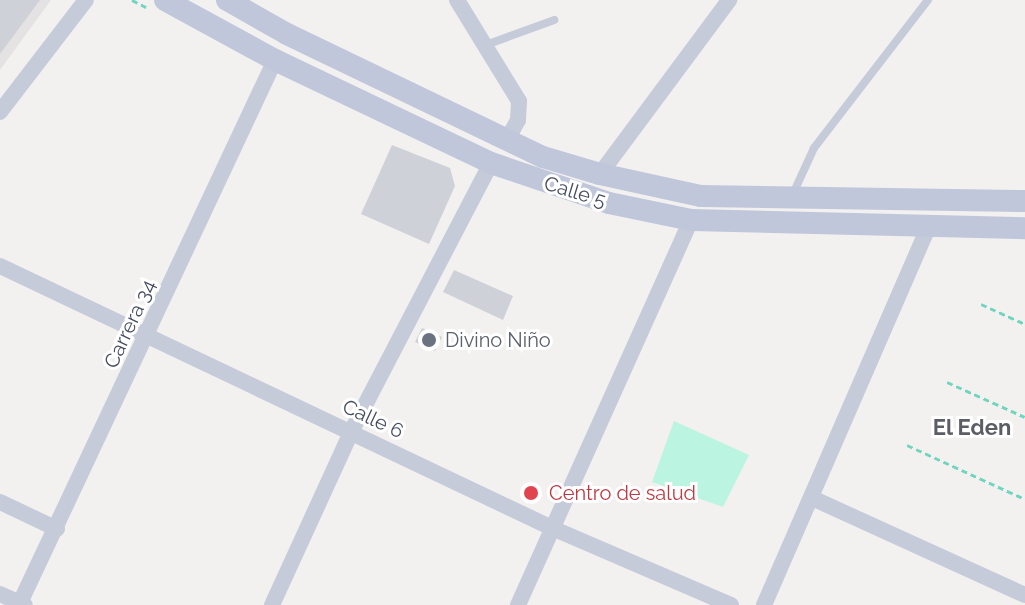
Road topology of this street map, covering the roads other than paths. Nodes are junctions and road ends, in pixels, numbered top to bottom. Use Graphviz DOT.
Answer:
graph roads {
  1 [pos="86,0"];
  2 [pos="165,0"];
  3 [pos="227,0"];
  4 [pos="457,0"];
  5 [pos="729,0"];
  6 [pos="928,0"];
  7 [pos="554,20"];
  8 [pos="482,46"];
  9 [pos="275,60"];
  10 [pos="0,112"];
  11 [pos="520,112"];
  12 [pos="507,140"];
  13 [pos="529,150"];
  14 [pos="491,163"];
  15 [pos="600,174"];
  16 [pos="791,199"];
  17 [pos="1025,201"];
  18 [pos="691,220"];
  19 [pos="929,226"];
  20 [pos="1025,228"];
  21 [pos="0,266"];
  22 [pos="146,338"];
  23 [pos="352,430"];
  24 [pos="812,498"];
  25 [pos="0,502"];
  26 [pos="552,528"];
  27 [pos="57,529"];
  28 [pos="0,594"];
  29 [pos="1025,595"];
  30 [pos="22,604"];
  31 [pos="272,605"];
  32 [pos="518,605"];
  33 [pos="731,605"];
  34 [pos="764,605"];
  1 -- 10 [label="street"];
  2 -- 9 [label="main road, Calle 5"];
  3 -- 12 [label="main road, Calle 5"];
  4 -- 8 [label="street"];
  5 -- 15 [label="street"];
  6 -- 16 [label="lane"];
  7 -- 8 [label="lane"];
  8 -- 11 [label="street"];
  9 -- 14 [label="main road, Calle 5"];
  9 -- 22 [label="street, Carrera 34"];
  11 -- 12 [label="street"];
  11 -- 13 [label="street"];
  12 -- 13 [label="main road, Calle 5"];
  13 -- 15 [label="main road, Calle 5"];
  14 -- 18 [label="main road, Calle 5"];
  14 -- 23 [label="street"];
  15 -- 16 [label="main road, Calle 5"];
  16 -- 17 [label="main road, Calle 5"];
  18 -- 19 [label="main road, Calle 5"];
  18 -- 26 [label="street"];
  19 -- 20 [label="main road, Calle 5"];
  19 -- 24 [label="street"];
  21 -- 22 [label="street, Calle 6"];
  22 -- 23 [label="street, Calle 6"];
  22 -- 27 [label="street, Carrera 34"];
  23 -- 26 [label="street, Calle 6"];
  23 -- 31 [label="street"];
  24 -- 29 [label="street"];
  24 -- 34 [label="street"];
  25 -- 27 [label="street"];
  26 -- 32 [label="street"];
  26 -- 33 [label="street, Calle 6"];
  27 -- 30 [label="street, Carrera 34"];
  28 -- 30 [label="street"];
}
